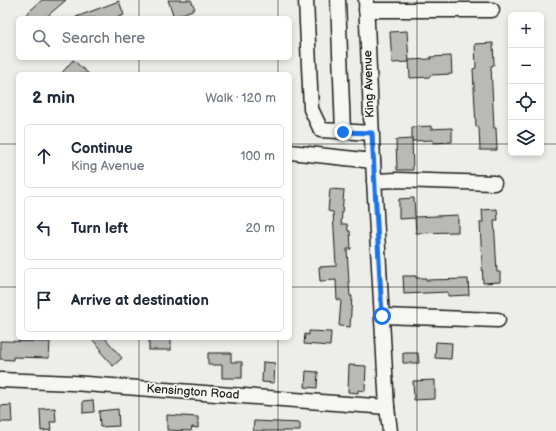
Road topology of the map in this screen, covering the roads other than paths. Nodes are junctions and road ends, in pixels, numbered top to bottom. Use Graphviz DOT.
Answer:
graph roads {
  1 [pos="306,0"];
  2 [pos="338,0"];
  3 [pos="366,5"];
  4 [pos="492,10"];
  5 [pos="343,132"];
  6 [pos="372,133"];
  7 [pos="292,152"];
  8 [pos="373,161"];
  9 [pos="374,181"];
  10 [pos="494,182"];
  11 [pos="382,316"];
  12 [pos="498,320"];
  13 [pos="0,380"];
  14 [pos="387,407"];
  15 [pos="390,431"];
  1 -- 5 [label="street"];
  2 -- 5 [label="street"];
  3 -- 4 [label="street"];
  3 -- 6 [label="street, King Avenue"];
  5 -- 6 [label="street"];
  6 -- 8 [label="street, King Avenue"];
  7 -- 8 [label="street"];
  8 -- 9 [label="street, King Avenue"];
  9 -- 10 [label="street"];
  9 -- 11 [label="street, King Avenue"];
  11 -- 12 [label="street"];
  11 -- 14 [label="street, King Avenue"];
  13 -- 14 [label="street, Kensington Road"];
  14 -- 15 [label="street, King Avenue"];
}
